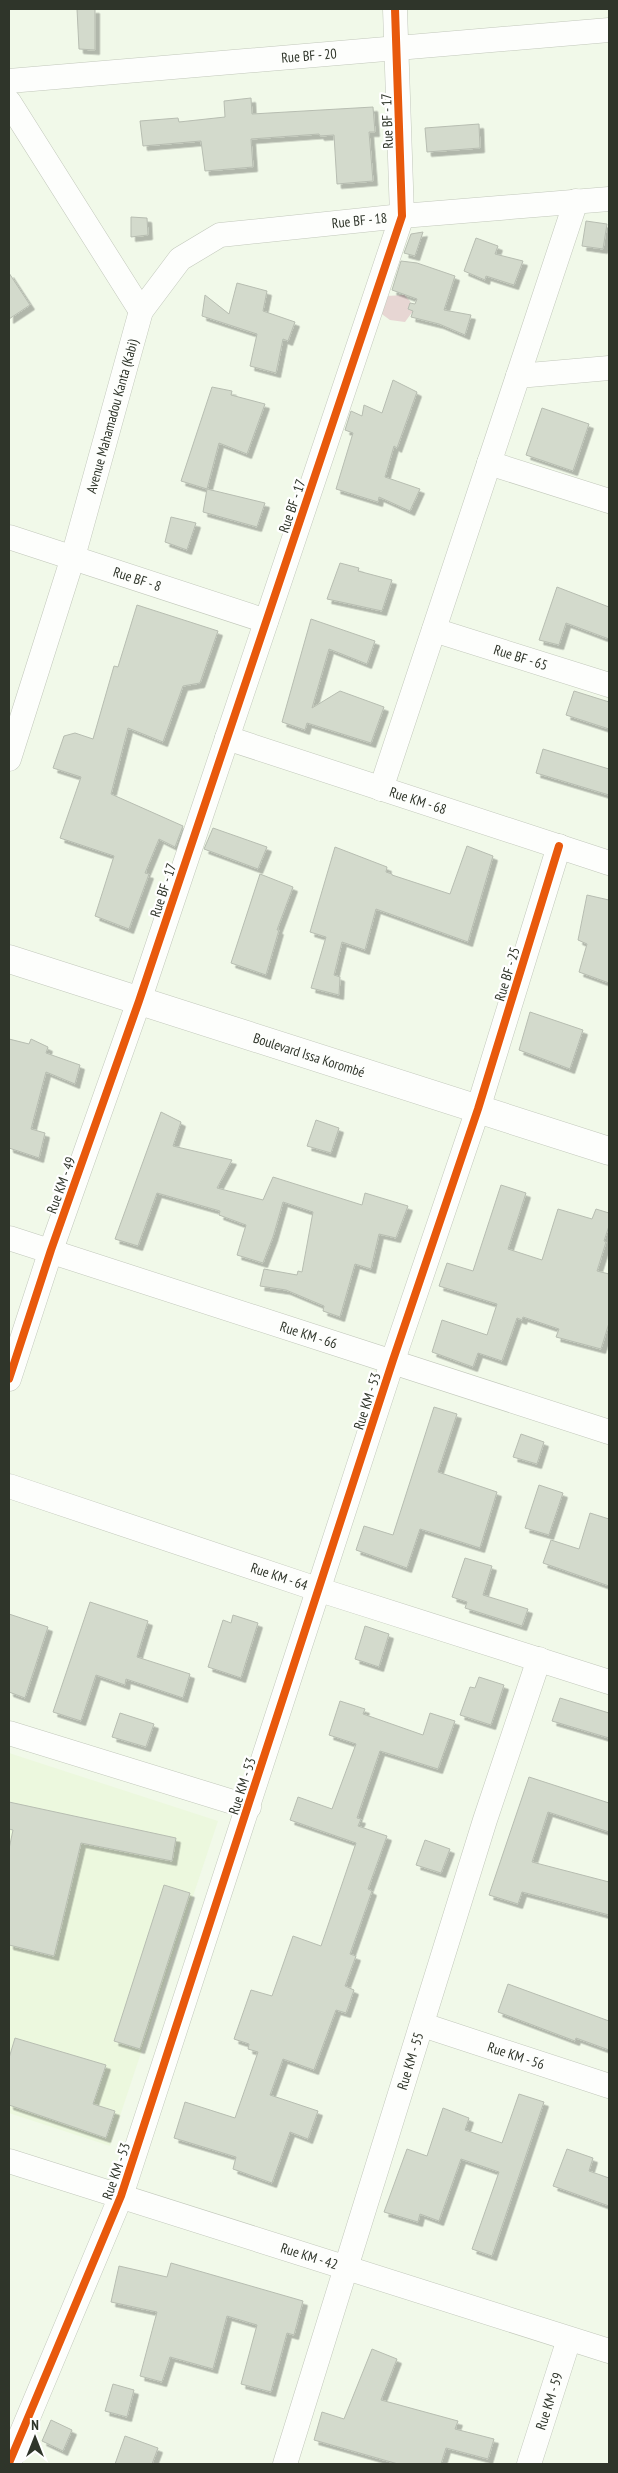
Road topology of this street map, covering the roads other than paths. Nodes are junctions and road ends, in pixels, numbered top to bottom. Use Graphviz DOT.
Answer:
graph roads {
  1 [pos="395,9"];
  2 [pos="609,30"];
  3 [pos="398,47"];
  4 [pos="9,81"];
  5 [pos="11,110"];
  6 [pos="609,199"];
  7 [pos="576,201"];
  8 [pos="402,216"];
  9 [pos="141,311"];
  10 [pos="609,368"];
  11 [pos="518,376"];
  12 [pos="489,463"];
  13 [pos="609,501"];
  14 [pos="9,537"];
  15 [pos="73,557"];
  16 [pos="266,621"];
  17 [pos="434,630"];
  18 [pos="609,685"];
  19 [pos="14,723"];
  20 [pos="227,738"];
  21 [pos="9,760"];
  22 [pos="381,789"];
  23 [pos="559,846"];
  24 [pos="609,863"];
  25 [pos="9,959"];
  26 [pos="140,1001"];
  27 [pos="478,1109"];
  28 [pos="609,1150"];
  29 [pos="9,1238"];
  30 [pos="51,1250"];
  31 [pos="393,1360"];
  32 [pos="9,1379"];
  33 [pos="609,1432"];
  34 [pos="9,1486"];
  35 [pos="320,1590"];
  36 [pos="539,1659"];
  37 [pos="609,1682"];
  38 [pos="9,1732"];
  39 [pos="248,1807"];
  40 [pos="423,2025"];
  41 [pos="609,2086"];
  42 [pos="9,2161"];
  43 [pos="121,2196"];
  44 [pos="347,2267"];
  45 [pos="569,2339"];
  46 [pos="609,2351"];
  47 [pos="17,2424"];
  48 [pos="9,2463"];
  49 [pos="285,2464"];
  50 [pos="530,2464"];
  1 -- 3 [label="street, Rue BF - 17"];
  2 -- 3 [label="street, Rue BF - 20"];
  3 -- 4 [label="street, Rue BF - 20"];
  3 -- 8 [label="street, Rue BF - 17"];
  5 -- 9 [label="street"];
  6 -- 7 [label="street, Rue BF - 18"];
  7 -- 8 [label="street, Rue BF - 18"];
  7 -- 11 [label="street"];
  8 -- 9 [label="street, Rue BF - 18"];
  8 -- 16 [label="street, Rue BF - 17"];
  9 -- 15 [label="street, Avenue Mahamadou Kanta (Kabi)"];
  10 -- 11 [label="street"];
  11 -- 12 [label="street"];
  12 -- 13 [label="street"];
  12 -- 17 [label="street"];
  14 -- 15 [label="street, Rue BF - 8"];
  15 -- 16 [label="street, Rue BF - 8"];
  15 -- 19 [label="street, Avenue Mahamadou Kanta (Kabi)"];
  16 -- 20 [label="street, Rue BF - 17"];
  17 -- 18 [label="street, Rue BF - 65"];
  17 -- 22 [label="street"];
  19 -- 21 [label="street, Avenue Mahamadou Kanta (Kabi)"];
  20 -- 22 [label="street, Rue KM - 68"];
  20 -- 26 [label="street, Rue BF - 17"];
  22 -- 23 [label="street, Rue KM - 68"];
  23 -- 24 [label="street, Rue KM - 68"];
  23 -- 27 [label="street, Rue BF - 25"];
  25 -- 26 [label="street, Boulevard Issa Korombé"];
  26 -- 27 [label="street, Boulevard Issa Korombé"];
  26 -- 30 [label="street, Rue KM - 49"];
  27 -- 28 [label="street, Boulevard Issa Korombé"];
  27 -- 31 [label="street, Rue KM - 53"];
  29 -- 30 [label="street, Rue KM - 66"];
  30 -- 31 [label="street, Rue KM - 66"];
  30 -- 32 [label="street, Rue KM - 49"];
  31 -- 33 [label="street, Rue KM - 66"];
  31 -- 35 [label="street, Rue KM - 53"];
  34 -- 35 [label="street, Rue KM - 64"];
  35 -- 36 [label="street, Rue KM - 64"];
  35 -- 39 [label="street, Rue KM - 53"];
  36 -- 37 [label="street, Rue KM - 64"];
  36 -- 40 [label="street, Rue KM - 55"];
  38 -- 39 [label="street"];
  39 -- 43 [label="street, Rue KM - 53"];
  40 -- 41 [label="street, Rue KM - 56"];
  40 -- 44 [label="street, Rue KM - 55"];
  42 -- 43 [label="street, Rue KM - 42"];
  43 -- 44 [label="street, Rue KM - 42"];
  43 -- 47 [label="street, Rue KM - 53"];
  44 -- 45 [label="street, Rue KM - 42"];
  44 -- 49 [label="street, Rue KM - 55"];
  45 -- 46 [label="street, Rue KM - 42"];
  45 -- 50 [label="street, Rue KM - 59"];
  47 -- 48 [label="street, Rue KM - 53"];
}
